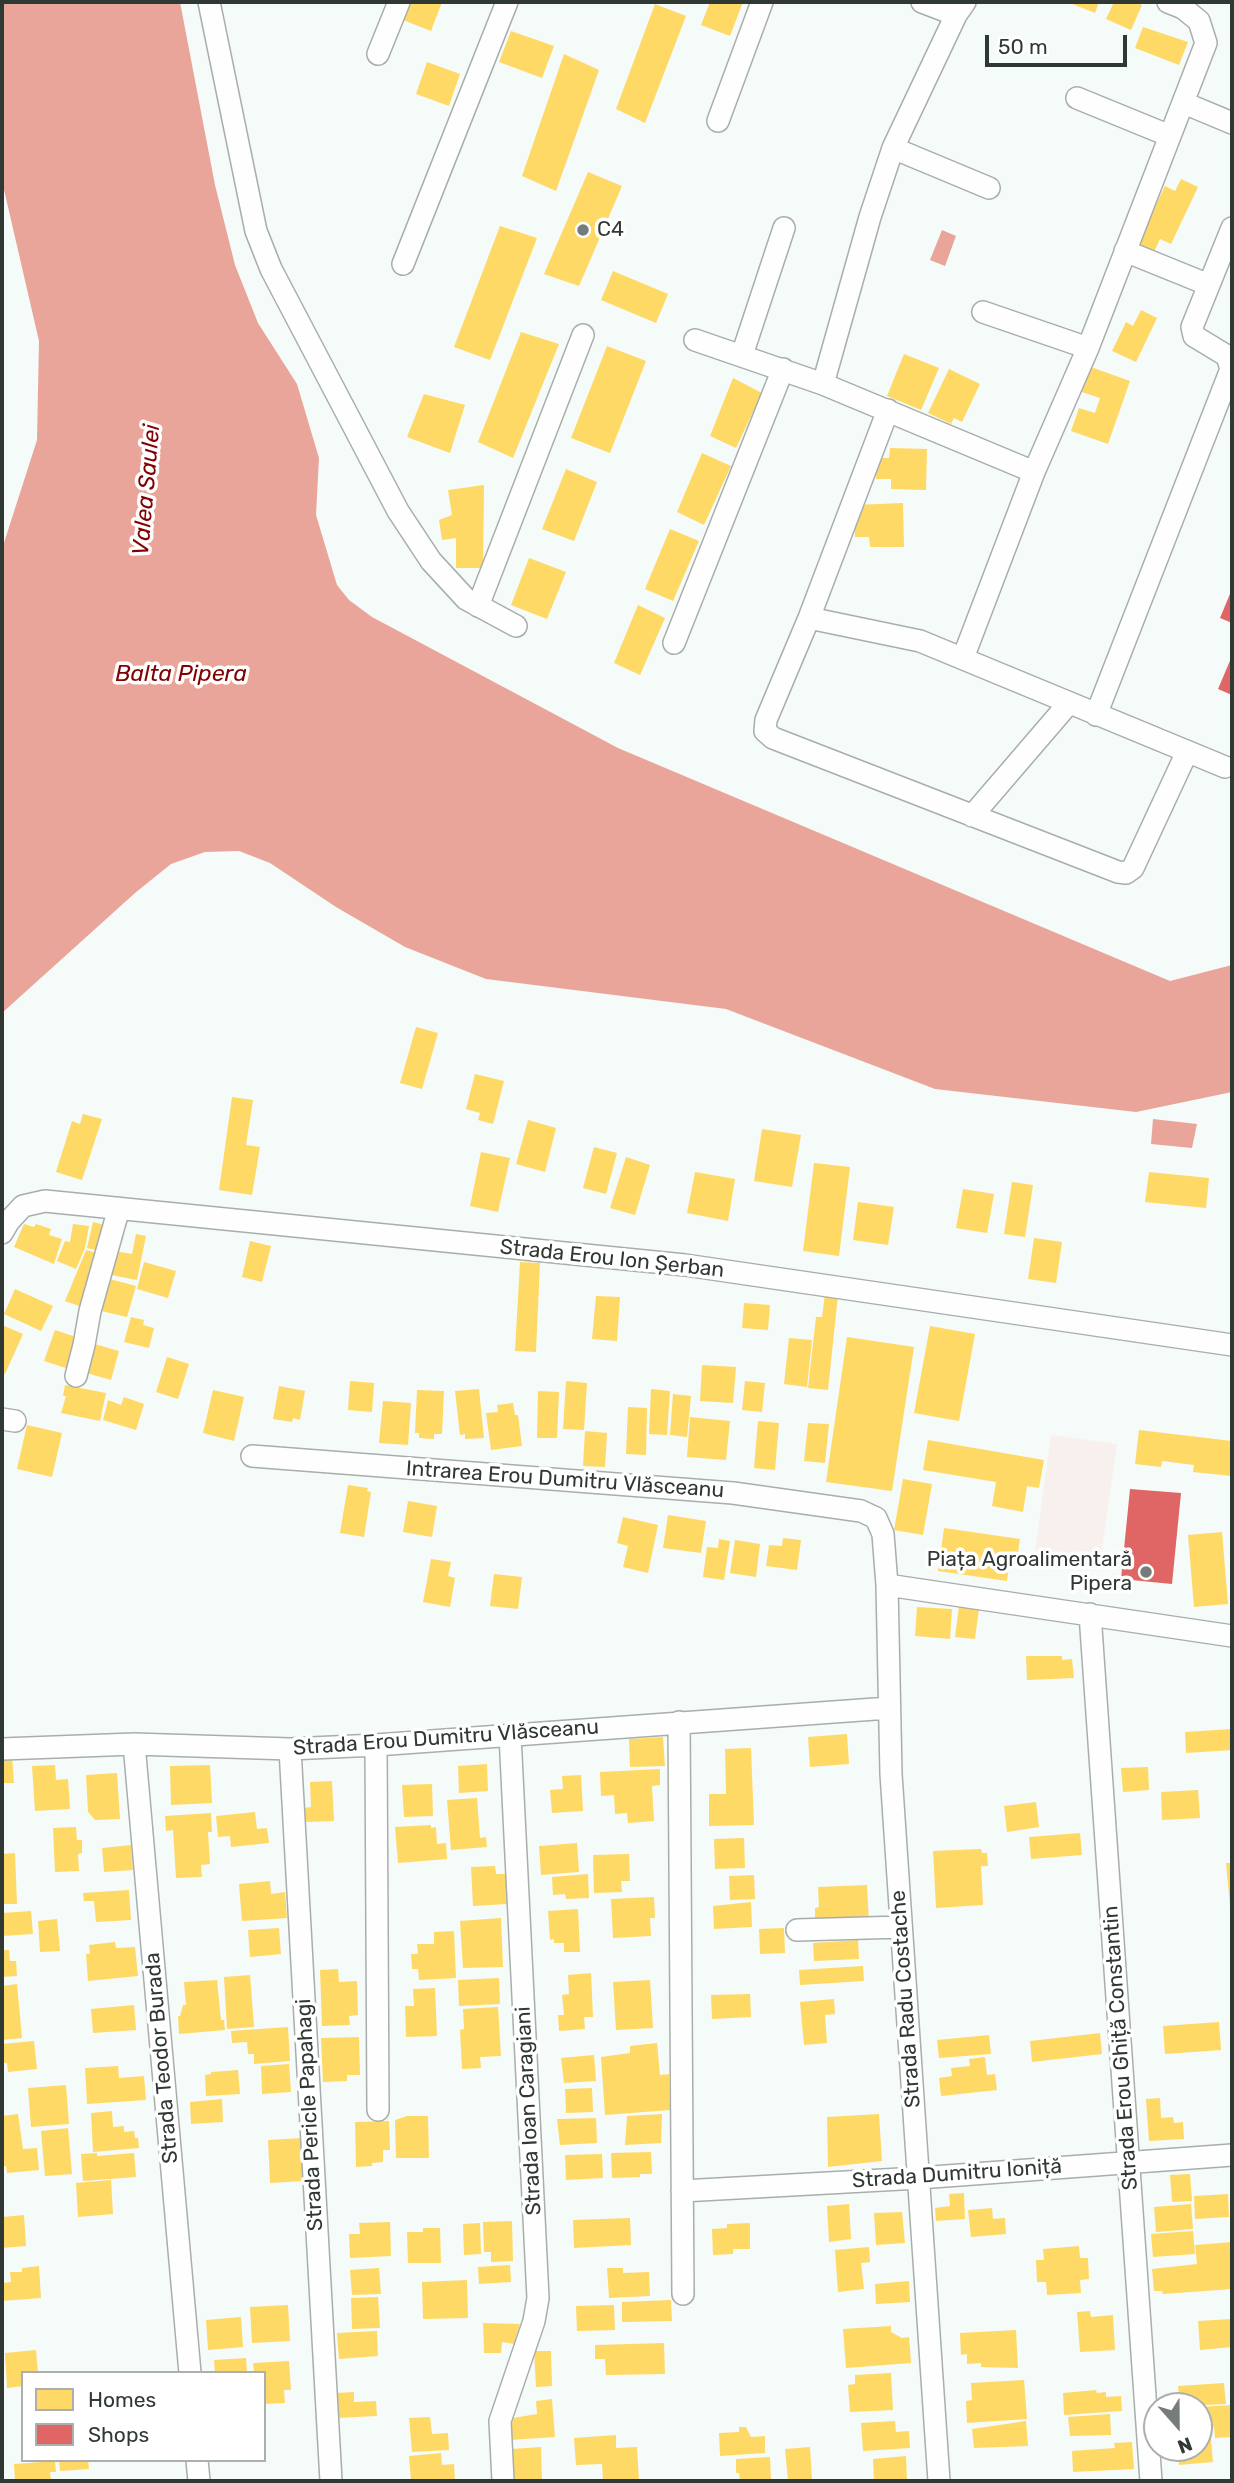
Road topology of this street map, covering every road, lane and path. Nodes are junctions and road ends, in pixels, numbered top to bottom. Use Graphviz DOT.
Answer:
graph roads {
  1 [pos="209,2"];
  2 [pos="399,2"];
  3 [pos="507,2"];
  4 [pos="762,2"];
  5 [pos="922,2"];
  6 [pos="1168,2"];
  7 [pos="960,9"];
  8 [pos="378,54"];
  9 [pos="1077,98"];
  10 [pos="1184,103"];
  11 [pos="718,121"];
  12 [pos="1232,123"];
  13 [pos="1170,136"];
  14 [pos="893,148"];
  15 [pos="989,188"];
  16 [pos="784,228"];
  17 [pos="1232,228"];
  18 [pos="1125,251"];
  19 [pos="403,264"];
  20 [pos="1209,285"];
  21 [pos="983,312"];
  22 [pos="583,335"];
  23 [pos="695,340"];
  24 [pos="1088,348"];
  25 [pos="742,355"];
  26 [pos="783,369"];
  27 [pos="823,384"];
  28 [pos="888,411"];
  29 [pos="1034,472"];
  30 [pos="478,606"];
  31 [pos="809,618"];
  32 [pos="516,626"];
  33 [pos="674,643"];
  34 [pos="963,657"];
  35 [pos="1069,703"];
  36 [pos="1096,715"];
  37 [pos="1186,752"];
  38 [pos="1226,767"];
  39 [pos="972,816"];
  40 [pos="118,1208"];
  41 [pos="2,1233"];
  42 [pos="1232,1345"];
  43 [pos="76,1376"];
  44 [pos="252,1455"];
  45 [pos="876,1518"];
  46 [pos="887,1585"];
  47 [pos="1090,1614"];
  48 [pos="1232,1636"];
  49 [pos="889,1708"];
  50 [pos="679,1722"];
  51 [pos="510,1735"];
  52 [pos="134,1744"];
  53 [pos="376,1745"];
  54 [pos="2,1749"];
  55 [pos="290,1749"];
  56 [pos="901,1927"];
  57 [pos="797,1930"];
  58 [pos="378,2110"];
  59 [pos="1232,2155"];
  60 [pos="1129,2162"];
  61 [pos="919,2178"];
  62 [pos="682,2191"];
  63 [pos="683,2294"];
  64 [pos="190,2371"];
  65 [pos="197,2462"];
  66 [pos="199,2481"];
  67 [pos="331,2481"];
  68 [pos="503,2481"];
  69 [pos="939,2481"];
  70 [pos="1151,2481"];
  1 -- 30 [label="street"];
  2 -- 8 [label="street"];
  3 -- 19 [label="street"];
  4 -- 11 [label="street"];
  5 -- 7 [label="street"];
  6 -- 10 [label="street"];
  7 -- 14 [label="street"];
  9 -- 13 [label="street"];
  10 -- 12 [label="street"];
  10 -- 13 [label="street"];
  13 -- 18 [label="street"];
  14 -- 15 [label="street"];
  14 -- 27 [label="street"];
  16 -- 25 [label="street"];
  17 -- 20 [label="street"];
  18 -- 20 [label="street"];
  18 -- 24 [label="street"];
  20 -- 36 [label="street"];
  21 -- 24 [label="street"];
  22 -- 30 [label="street"];
  23 -- 25 [label="street"];
  24 -- 29 [label="street"];
  25 -- 26 [label="street"];
  26 -- 27 [label="street"];
  26 -- 33 [label="street"];
  27 -- 28 [label="street"];
  28 -- 29 [label="street"];
  28 -- 31 [label="street"];
  29 -- 34 [label="street"];
  30 -- 32 [label="street"];
  31 -- 34 [label="street"];
  31 -- 39 [label="street"];
  34 -- 35 [label="street"];
  35 -- 36 [label="street"];
  35 -- 39 [label="street"];
  36 -- 37 [label="street"];
  37 -- 38 [label="street"];
  37 -- 39 [label="street"];
  40 -- 41 [label="street, Strada Erou Ion Șerban"];
  40 -- 42 [label="street, Strada Erou Ion Șerban"];
  40 -- 43 [label="street"];
  44 -- 45 [label="street, Intrarea Erou Dumitru Vlăsceanu"];
  45 -- 46 [label="street, Strada Radu Costache"];
  46 -- 47 [label="street"];
  46 -- 49 [label="street, Strada Radu Costache"];
  47 -- 48 [label="street"];
  47 -- 60 [label="street, Strada Erou Ghiță Constantin"];
  49 -- 50 [label="street, Strada Erou Dumitru Vlăsceanu"];
  49 -- 56 [label="street, Strada Radu Costache"];
  50 -- 51 [label="street, Strada Erou Dumitru Vlăsceanu"];
  50 -- 62 [label="street"];
  51 -- 53 [label="street, Strada Erou Dumitru Vlăsceanu"];
  51 -- 68 [label="street, Strada Ioan Caragiani"];
  52 -- 54 [label="street, Strada Erou Dumitru Vlăsceanu"];
  52 -- 55 [label="street, Strada Erou Dumitru Vlăsceanu"];
  52 -- 64 [label="street, Strada Teodor Burada"];
  53 -- 55 [label="street, Strada Erou Dumitru Vlăsceanu"];
  53 -- 58 [label="street"];
  55 -- 67 [label="street, Strada Pericle Papahagi"];
  56 -- 57 [label="street"];
  56 -- 61 [label="street, Strada Radu Costache"];
  59 -- 60 [label="street, Strada Dumitru Ioniță"];
  60 -- 61 [label="street, Strada Dumitru Ioniță"];
  60 -- 70 [label="street, Strada Erou Ghiță Constantin"];
  61 -- 62 [label="street, Strada Dumitru Ioniță"];
  61 -- 69 [label="street, Strada Radu Costache"];
  62 -- 63 [label="street"];
  65 -- 66 [label="street"];
}
